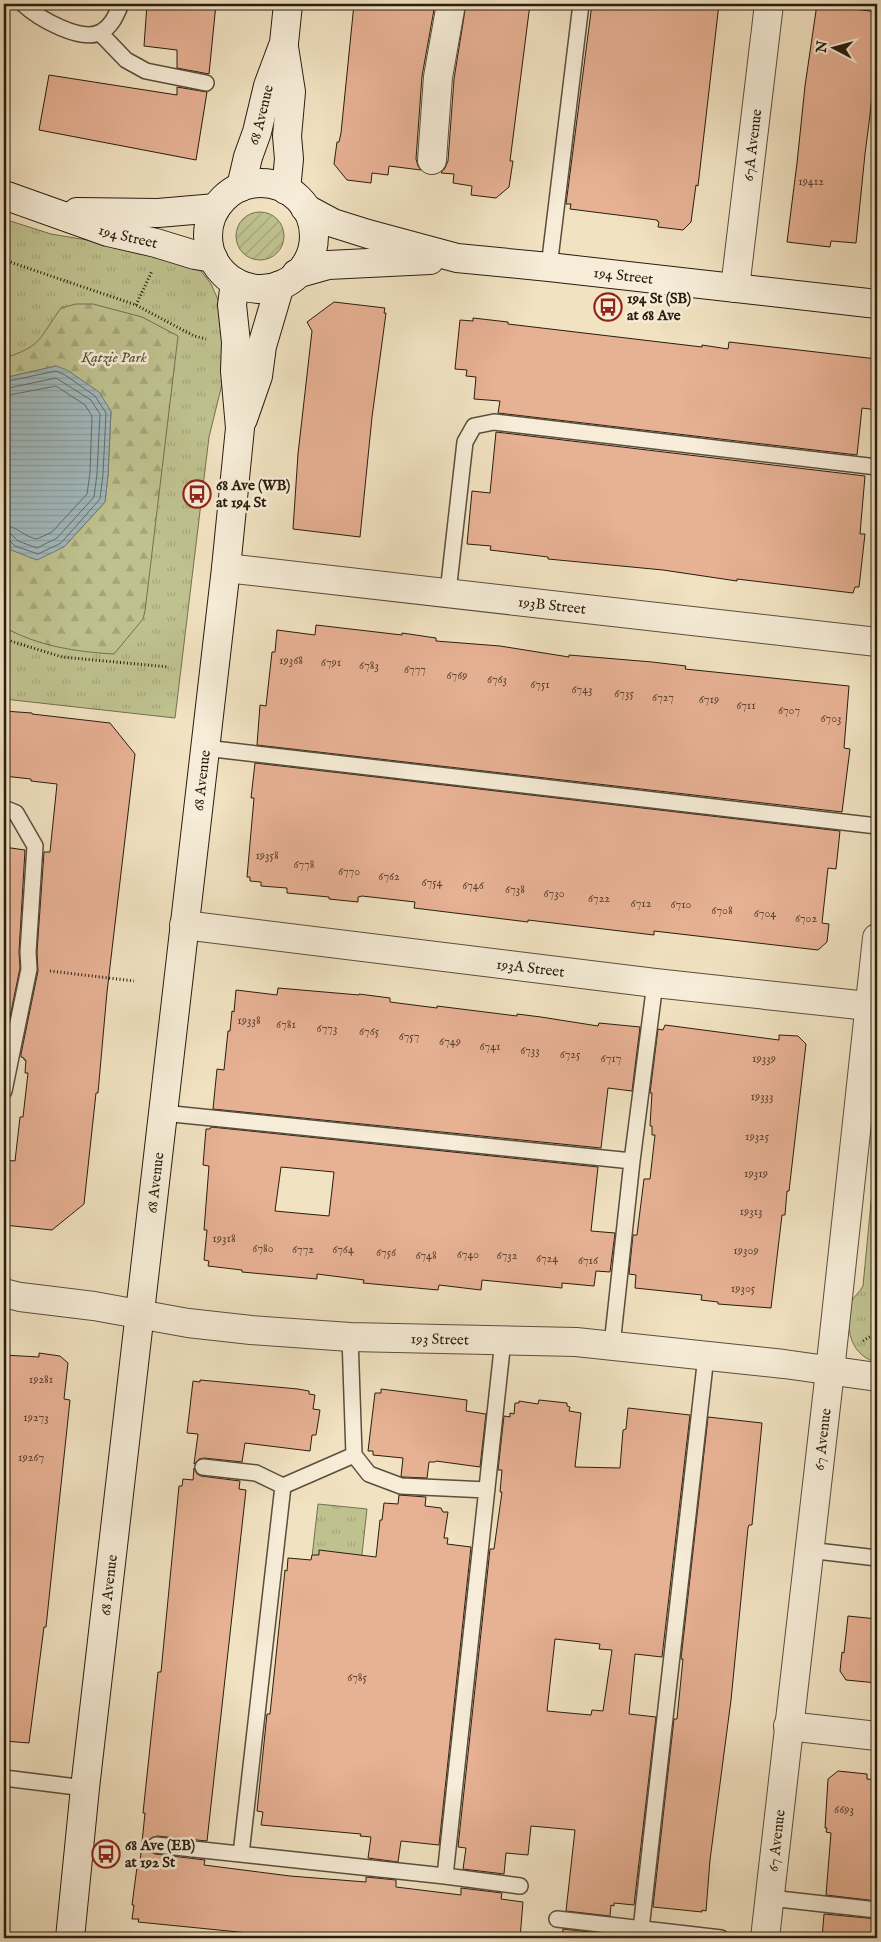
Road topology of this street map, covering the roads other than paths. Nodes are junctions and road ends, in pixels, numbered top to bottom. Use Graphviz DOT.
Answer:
graph roads {
  1 [pos="23,4"];
  2 [pos="121,4"];
  3 [pos="288,4"];
  4 [pos="451,4"];
  5 [pos="581,4"];
  6 [pos="769,4"];
  7 [pos="100,33"];
  8 [pos="284,43"];
  9 [pos="206,83"];
  10 [pos="432,160"];
  11 [pos="241,187"];
  12 [pos="4,195"];
  13 [pos="296,199"];
  14 [pos="216,208"];
  15 [pos="46,210"];
  16 [pos="213,258"];
  17 [pos="457,258"];
  18 [pos="549,267"];
  19 [pos="288,280"];
  20 [pos="235,282"];
  21 [pos="735,288"];
  22 [pos="877,304"];
  23 [pos="240,428"];
  24 [pos="877,467"];
  25 [pos="226,568"];
  26 [pos="448,592"];
  27 [pos="877,642"];
  28 [pos="205,748"];
  29 [pos="4,808"];
  30 [pos="877,826"];
  31 [pos="184,925"];
  32 [pos="877,938"];
  33 [pos="655,983"];
  34 [pos="874,1007"];
  35 [pos="4,1091"];
  36 [pos="163,1113"];
  37 [pos="632,1162"];
  38 [pos="4,1293"];
  39 [pos="140,1314"];
  40 [pos="350,1336"];
  41 [pos="503,1340"];
  42 [pos="612,1346"];
  43 [pos="706,1356"];
  44 [pos="830,1371"];
  45 [pos="877,1377"];
  46 [pos="354,1455"];
  47 [pos="203,1467"];
  48 [pos="283,1486"];
  49 [pos="487,1490"];
  50 [pos="808,1550"];
  51 [pos="877,1558"];
  52 [pos="788,1726"];
  53 [pos="877,1736"];
  54 [pos="4,1778"];
  55 [pos="86,1788"];
  56 [pos="156,1846"];
  57 [pos="240,1854"];
  58 [pos="445,1876"];
  59 [pos="520,1886"];
  60 [pos="770,1898"];
  61 [pos="877,1910"];
  62 [pos="557,1919"];
  63 [pos="640,1930"];
  64 [pos="70,1938"];
  65 [pos="721,1938"];
  66 [pos="765,1938"];
  1 -- 7 [label="lane"];
  2 -- 7 [label="lane"];
  3 -- 8 [label="street, 68 Avenue"];
  4 -- 10 [label="street"];
  5 -- 18 [label="lane"];
  6 -- 21 [label="street, 67A Avenue"];
  7 -- 9 [label="lane"];
  8 -- 11 [label="street, 68 Avenue"];
  8 -- 13 [label="street, 68 Avenue"];
  11 -- 13 [label="street"];
  11 -- 14 [label="street"];
  12 -- 15 [label="street, 194 Street"];
  13 -- 17 [label="street, 194 Street"];
  13 -- 19 [label="street"];
  14 -- 15 [label="street, 194 Street"];
  14 -- 16 [label="street"];
  15 -- 16 [label="street, 194 Street"];
  16 -- 20 [label="street"];
  17 -- 18 [label="street, 194 Street"];
  17 -- 19 [label="street, 194 Street"];
  18 -- 21 [label="street, 194 Street"];
  19 -- 20 [label="street"];
  19 -- 23 [label="street, 68 Avenue"];
  20 -- 23 [label="street, 68 Avenue"];
  21 -- 22 [label="street, 194 Street"];
  23 -- 25 [label="street, 68 Avenue"];
  24 -- 26 [label="lane"];
  25 -- 26 [label="street, 193B Street"];
  25 -- 28 [label="street, 68 Avenue"];
  26 -- 27 [label="street, 193B Street"];
  28 -- 30 [label="lane"];
  28 -- 31 [label="street, 68 Avenue"];
  29 -- 35 [label="lane"];
  31 -- 33 [label="street, 193A Street"];
  31 -- 36 [label="street, 68 Avenue"];
  32 -- 34 [label="street, 67 Avenue"];
  33 -- 34 [label="street, 193A Street"];
  33 -- 37 [label="lane"];
  34 -- 44 [label="street, 67 Avenue"];
  36 -- 37 [label="lane"];
  36 -- 39 [label="street, 68 Avenue"];
  37 -- 42 [label="lane"];
  38 -- 39 [label="street, 193 Street"];
  39 -- 40 [label="street, 193 Street"];
  39 -- 55 [label="street, 68 Avenue"];
  40 -- 41 [label="street, 193 Street"];
  40 -- 46 [label="lane"];
  41 -- 42 [label="street, 193 Street"];
  41 -- 49 [label="lane"];
  42 -- 43 [label="street, 193 Street"];
  43 -- 44 [label="street, 193 Street"];
  43 -- 63 [label="lane"];
  44 -- 45 [label="street, 193 Street"];
  44 -- 50 [label="street, 67 Avenue"];
  46 -- 48 [label="lane"];
  46 -- 49 [label="lane"];
  47 -- 48 [label="lane"];
  48 -- 57 [label="lane"];
  49 -- 58 [label="lane"];
  50 -- 51 [label="lane"];
  50 -- 52 [label="street, 67 Avenue"];
  52 -- 53 [label="street"];
  52 -- 60 [label="street, 67 Avenue"];
  54 -- 55 [label="lane"];
  55 -- 64 [label="street, 68 Avenue"];
  56 -- 57 [label="lane"];
  57 -- 58 [label="lane"];
  58 -- 59 [label="lane"];
  60 -- 61 [label="lane"];
  60 -- 66 [label="street, 67 Avenue"];
  62 -- 63 [label="lane"];
  63 -- 65 [label="lane"];
}
